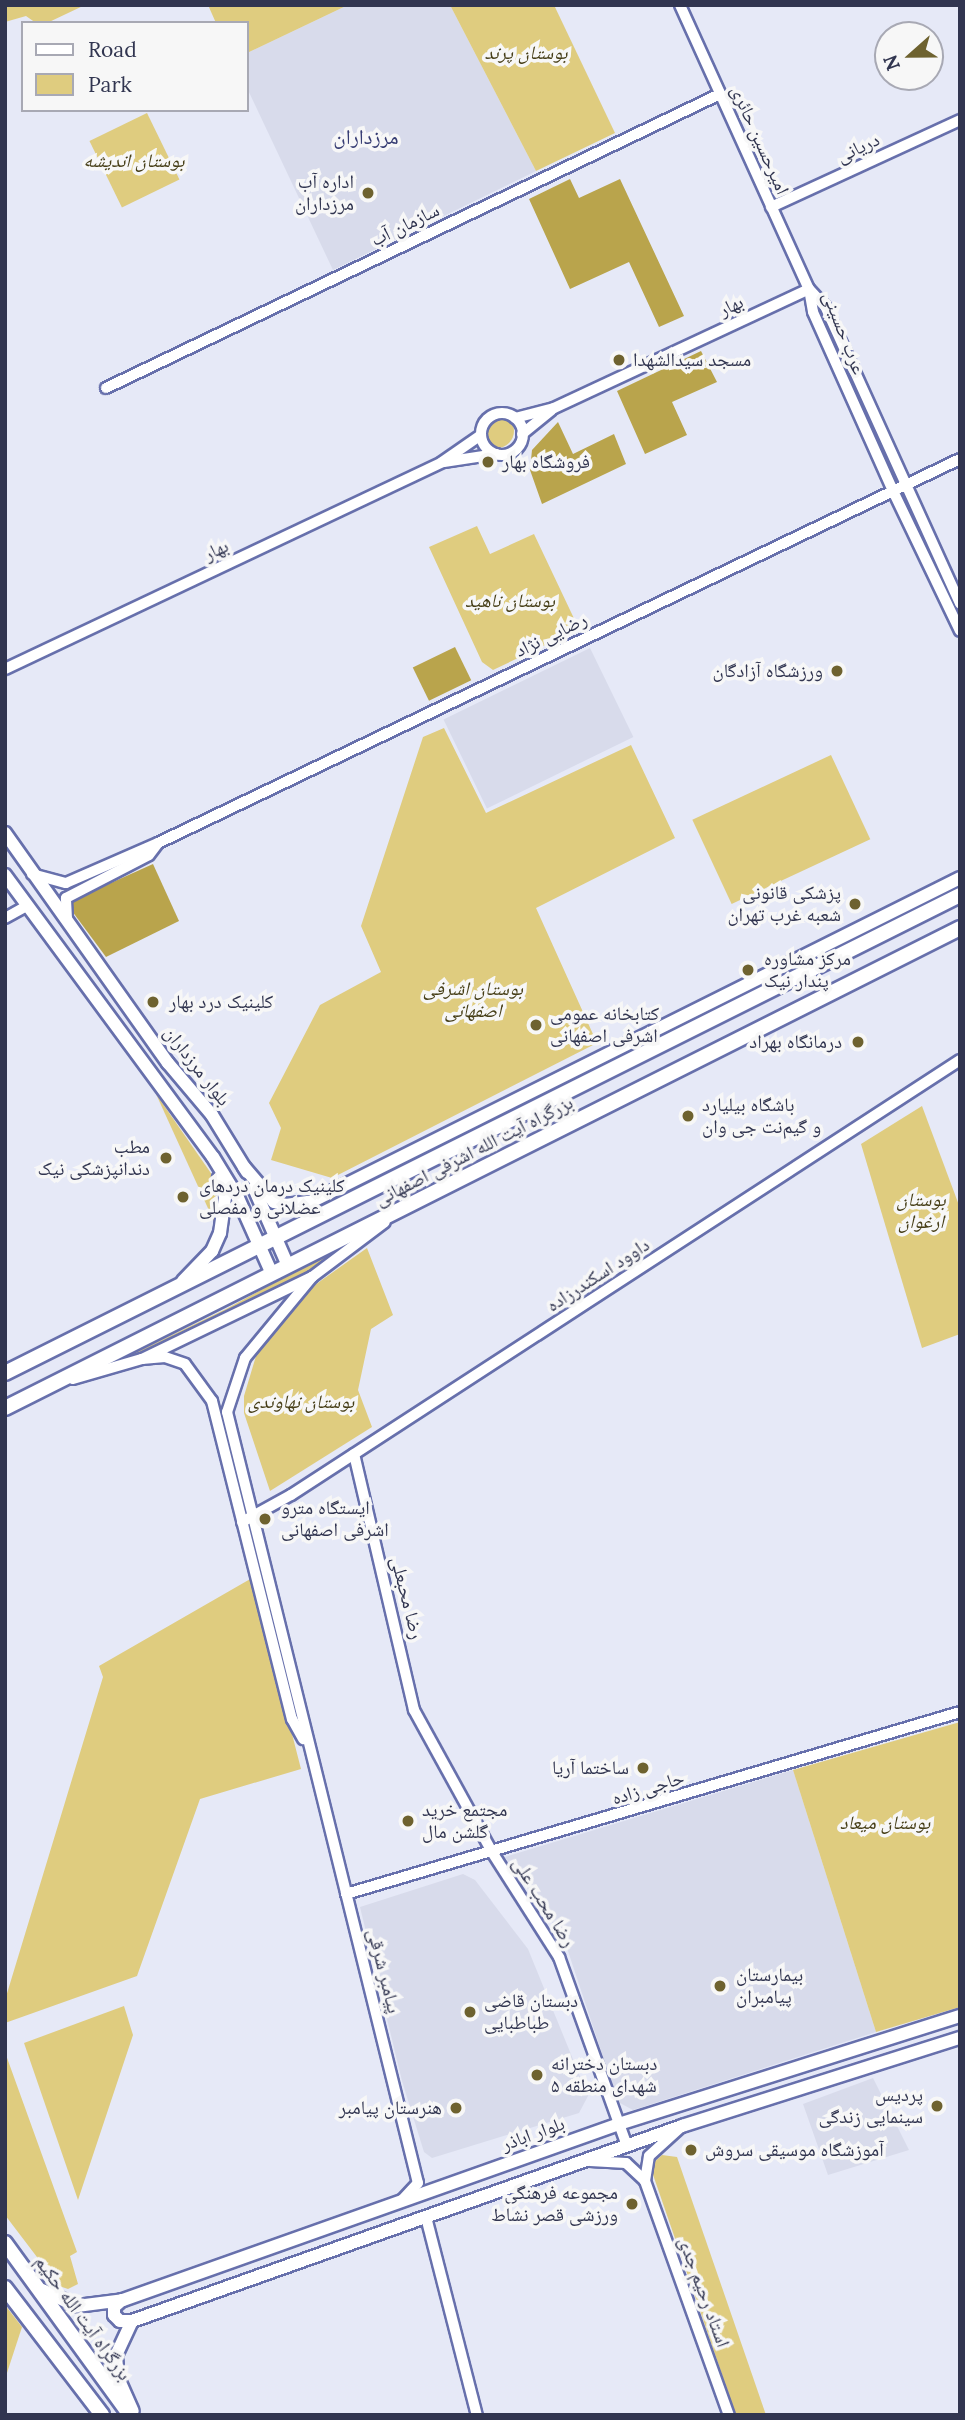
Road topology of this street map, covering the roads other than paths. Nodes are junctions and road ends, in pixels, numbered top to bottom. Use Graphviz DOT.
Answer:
graph roads {
  1 [pos="680,5"];
  2 [pos="720,94"];
  3 [pos="960,120"];
  4 [pos="771,207"];
  5 [pos="809,289"];
  6 [pos="106,388"];
  7 [pos="554,408"];
  8 [pos="515,418"];
  9 [pos="522,434"];
  10 [pos="481,435"];
  11 [pos="496,454"];
  12 [pos="960,459"];
  13 [pos="442,462"];
  14 [pos="905,485"];
  15 [pos="893,491"];
  16 [pos="960,604"];
  17 [pos="960,631"];
  18 [pos="5,669"];
  19 [pos="5,833"];
  20 [pos="158,843"];
  21 [pos="33,874"];
  22 [pos="5,875"];
  23 [pos="960,878"];
  24 [pos="960,895"];
  25 [pos="27,906"];
  26 [pos="5,918"];
  27 [pos="69,928"];
  28 [pos="960,928"];
  29 [pos="757,987"];
  30 [pos="960,1060"];
  31 [pos="596,1062"];
  32 [pos="573,1072"];
  33 [pos="591,1076"];
  34 [pos="193,1092"];
  35 [pos="176,1108"];
  36 [pos="213,1157"];
  37 [pos="244,1167"];
  38 [pos="404,1208"];
  39 [pos="276,1239"];
  40 [pos="259,1247"];
  41 [pos="288,1266"];
  42 [pos="271,1274"];
  43 [pos="312,1277"];
  44 [pos="176,1288"];
  45 [pos="142,1359"];
  46 [pos="5,1373"];
  47 [pos="54,1384"];
  48 [pos="5,1408"];
  49 [pos="354,1454"];
  50 [pos="254,1517"];
  51 [pos="242,1522"];
  52 [pos="414,1710"];
  53 [pos="960,1712"];
  54 [pos="306,1743"];
  55 [pos="492,1852"];
  56 [pos="346,1894"];
  57 [pos="960,2016"];
  58 [pos="960,2038"];
  59 [pos="619,2124"];
  60 [pos="682,2126"];
  61 [pos="627,2146"];
  62 [pos="584,2161"];
  63 [pos="645,2181"];
  64 [pos="401,2201"];
  65 [pos="426,2217"];
  66 [pos="5,2243"];
  67 [pos="38,2287"];
  68 [pos="5,2288"];
  69 [pos="123,2300"];
  70 [pos="132,2321"];
  71 [pos="102,2415"];
  72 [pos="132,2415"];
  73 [pos="477,2415"];
  74 [pos="729,2415"];
  1 -- 2 [label="street, امیرحسین حائری"];
  2 -- 4 [label="street, امیرحسین حائری"];
  2 -- 6 [label="street, سازمان آب"];
  3 -- 4 [label="street, دریانی"];
  4 -- 5 [label="street, امیرحسین حائری"];
  5 -- 7 [label="street, بهار"];
  5 -- 14 [label="street, عرب حسینی"];
  5 -- 15 [label="street, عرب حسینی"];
  7 -- 8 [label="street"];
  7 -- 9 [label="street"];
  8 -- 9 [label="street"];
  8 -- 10 [label="street"];
  9 -- 11 [label="street"];
  10 -- 11 [label="street"];
  10 -- 13 [label="street"];
  11 -- 13 [label="street"];
  12 -- 14 [label="street, رضایی نژاد"];
  13 -- 18 [label="street, بهار"];
  14 -- 15 [label="street, رضایی نژاد"];
  14 -- 16 [label="street, عرب حسینی"];
  15 -- 17 [label="street, عرب حسینی"];
  15 -- 20 [label="street, رضایی نژاد"];
  19 -- 21 [label="main road, بلوار مرزداران"];
  20 -- 21 [label="street, رضایی نژاد"];
  20 -- 27 [label="street, رضایی نژاد"];
  21 -- 27 [label="main road, بلوار مرزداران"];
  22 -- 25 [label="main road"];
  23 -- 29 [label="main road"];
  24 -- 29 [label="highway, بزرگراه آیت الله اشرفی اصفهانی"];
  25 -- 26 [label="street"];
  25 -- 35 [label="main road"];
  27 -- 34 [label="main road, بلوار مرزداران"];
  28 -- 38 [label="highway, بزرگراه آیت الله اشرفی اصفهانی"];
  29 -- 31 [label="main road"];
  29 -- 33 [label="highway, بزرگراه آیت الله اشرفی اصفهانی"];
  30 -- 49 [label="street, داوود اسکندرزاده"];
  31 -- 32 [label="main road"];
  31 -- 33 [label="main road"];
  32 -- 33 [label="main road"];
  32 -- 37 [label="main road"];
  33 -- 39 [label="highway, بزرگراه آیت الله اشرفی اصفهانی"];
  34 -- 35 [label="main road"];
  34 -- 37 [label="main road, بلوار مرزداران"];
  35 -- 36 [label="main road"];
  36 -- 40 [label="main road"];
  36 -- 44 [label="main road"];
  37 -- 39 [label="main road, بلوار مرزداران"];
  38 -- 41 [label="highway, بزرگراه آیت الله اشرفی اصفهانی"];
  38 -- 43 [label="street"];
  39 -- 40 [label="highway, بزرگراه آیت الله اشرفی اصفهانی"];
  39 -- 41 [label="main road, بلوار مرزداران"];
  40 -- 42 [label="main road"];
  40 -- 44 [label="highway, بزرگراه آیت الله اشرفی اصفهانی"];
  41 -- 42 [label="highway, بزرگراه آیت الله اشرفی اصفهانی"];
  42 -- 47 [label="highway, بزرگراه آیت الله اشرفی اصفهانی"];
  43 -- 45 [label="street"];
  43 -- 50 [label="street, پیامبر شرقی"];
  44 -- 46 [label="highway, بزرگراه آیت الله اشرفی اصفهانی"];
  45 -- 47 [label="street"];
  45 -- 51 [label="street, پیامبر شرقی"];
  47 -- 48 [label="highway, بزرگراه آیت الله اشرفی اصفهانی"];
  49 -- 50 [label="street, داوود اسکندرزاده"];
  49 -- 52 [label="street, رضا محبعلی"];
  50 -- 51 [label="street, داوود اسکندرزاده"];
  50 -- 54 [label="street, پیامبر شرقی"];
  51 -- 54 [label="street, پیامبر شرقی"];
  52 -- 55 [label="street, رضا محب علی"];
  53 -- 55 [label="street, حاجی زاده"];
  54 -- 56 [label="street, پیامبر شرقی"];
  55 -- 56 [label="street, حاجی زاده"];
  55 -- 59 [label="street, رضا محب علی"];
  56 -- 64 [label="street, پیامبر شرقی"];
  57 -- 59 [label="main road, بلوار اباذر"];
  58 -- 60 [label="main road"];
  59 -- 61 [label="street, رضا محب علی"];
  59 -- 64 [label="main road, بلوار اباذر"];
  60 -- 61 [label="main road"];
  60 -- 63 [label="street"];
  61 -- 62 [label="main road"];
  62 -- 63 [label="street"];
  62 -- 65 [label="main road"];
  63 -- 74 [label="street, استاد رحیم جدی"];
  64 -- 69 [label="main road, بلوار اباذر"];
  65 -- 70 [label="main road"];
  65 -- 73 [label="street"];
  66 -- 67 [label="highway, بزرگراه آیت الله حکیم"];
  67 -- 69 [label="main road, بلوار اباذر"];
  67 -- 72 [label="highway, بزرگراه آیت الله حکیم"];
  68 -- 71 [label="highway"];
  69 -- 70 [label="main road"];
  70 -- 72 [label="main road"];
}
